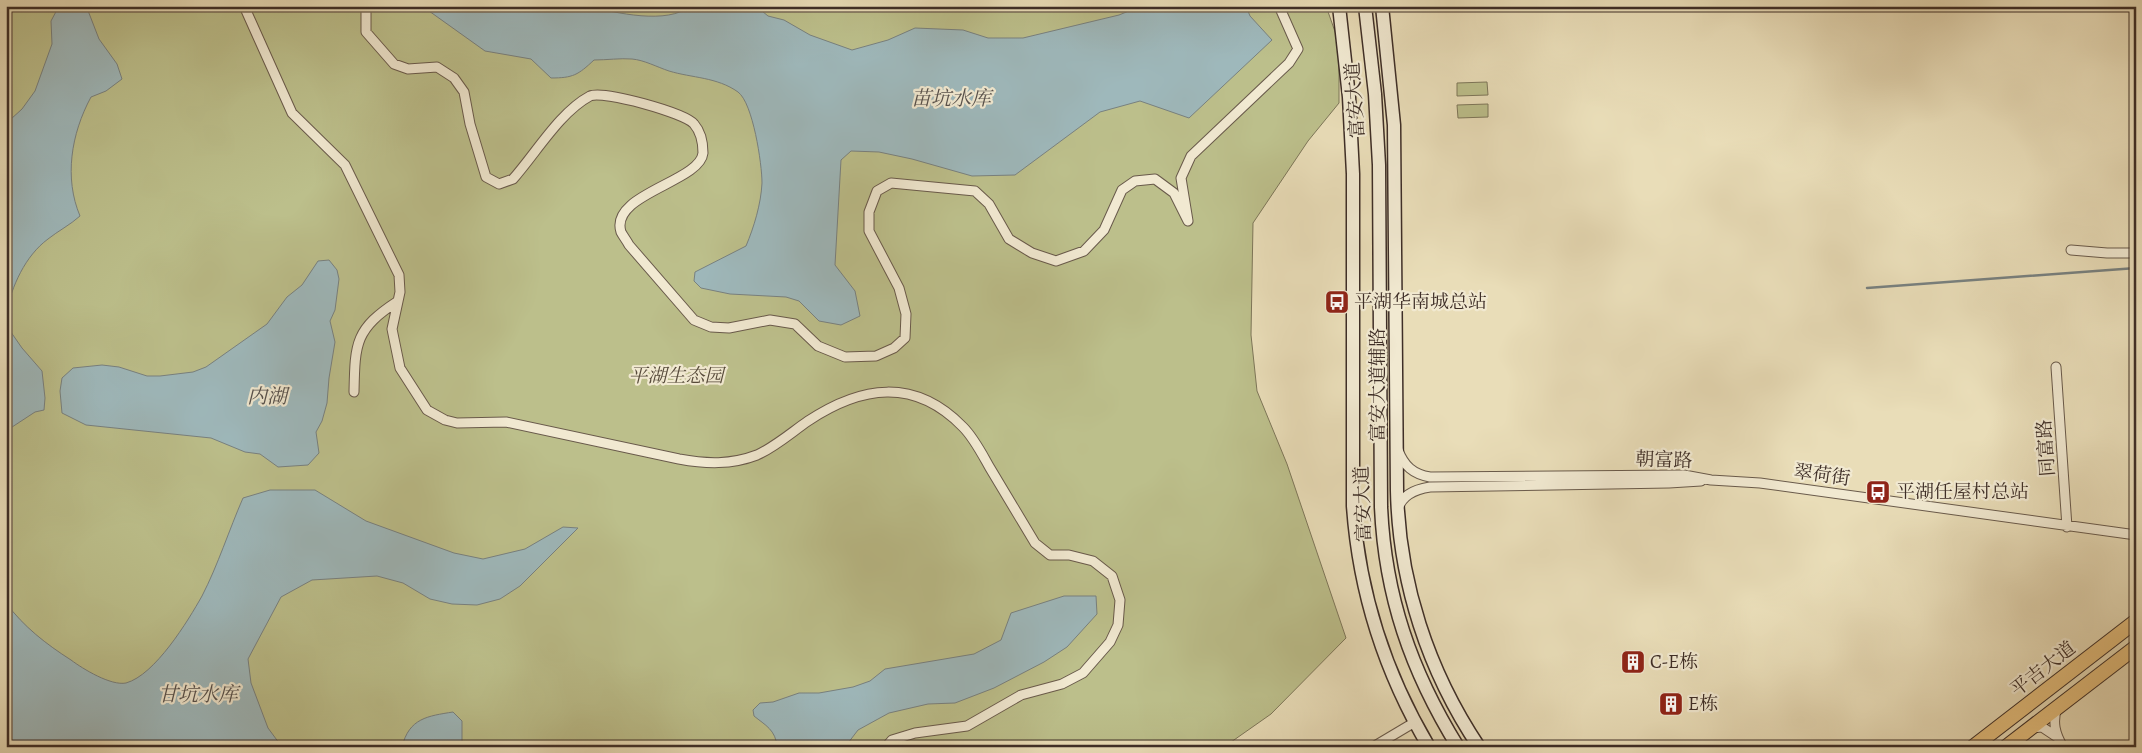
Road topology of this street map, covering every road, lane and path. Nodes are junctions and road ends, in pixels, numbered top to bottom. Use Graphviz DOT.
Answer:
graph roads {
  1 [pos="244,6"];
  2 [pos="366,6"];
  3 [pos="1279,6"];
  4 [pos="1339,6"];
  5 [pos="1365,6"];
  6 [pos="1382,6"];
  7 [pos="2071,250"];
  8 [pos="2136,253"];
  9 [pos="398,301"];
  10 [pos="1396,359"];
  11 [pos="2056,366"];
  12 [pos="354,392"];
  13 [pos="1397,447"];
  14 [pos="1380,452"];
  15 [pos="1711,480"];
  16 [pos="1398,512"];
  17 [pos="2067,527"];
  18 [pos="2136,535"];
  19 [pos="2136,621"];
  20 [pos="2136,647"];
  21 [pos="2057,707"];
  22 [pos="1415,722"];
  23 [pos="2031,728"];
  24 [pos="2057,737"];
  25 [pos="886,747"];
  26 [pos="1373,747"];
  27 [pos="1429,747"];
  28 [pos="1458,747"];
  29 [pos="1479,747"];
  30 [pos="1973,747"];
  31 [pos="2006,747"];
  32 [pos="2063,747"];
  1 -- 9 [label="street"];
  2 -- 3 [label="street"];
  4 -- 22 [label="main road, 富安大道"];
  5 -- 14 [label="main road, 富安大道"];
  6 -- 10 [label="main road, 富安大道辅路"];
  7 -- 8 [label="street"];
  9 -- 12 [label="street"];
  9 -- 25 [label="street"];
  10 -- 13 [label="main road, 富安大道辅路"];
  10 -- 14 [label="main road"];
  11 -- 17 [label="street, 同富路"];
  13 -- 15 [label="street, 朝富路"];
  13 -- 16 [label="main road, 富安大道辅路"];
  14 -- 28 [label="main road, 富安大道"];
  15 -- 16 [label="street, 朝富路"];
  15 -- 17 [label="street, 翠荷街"];
  16 -- 29 [label="main road, 富安大道辅路"];
  17 -- 18 [label="street, 翠荷街"];
  19 -- 30 [label="main road, 平吉大道"];
  20 -- 21 [label="main road, 平吉大道"];
  21 -- 23 [label="main road, 平吉大道"];
  21 -- 24 [label="street"];
  22 -- 26 [label="street"];
  22 -- 27 [label="main road, 富安大道"];
  23 -- 24 [label="street"];
  23 -- 31 [label="main road, 平吉大道"];
  24 -- 32 [label="street"];
}
